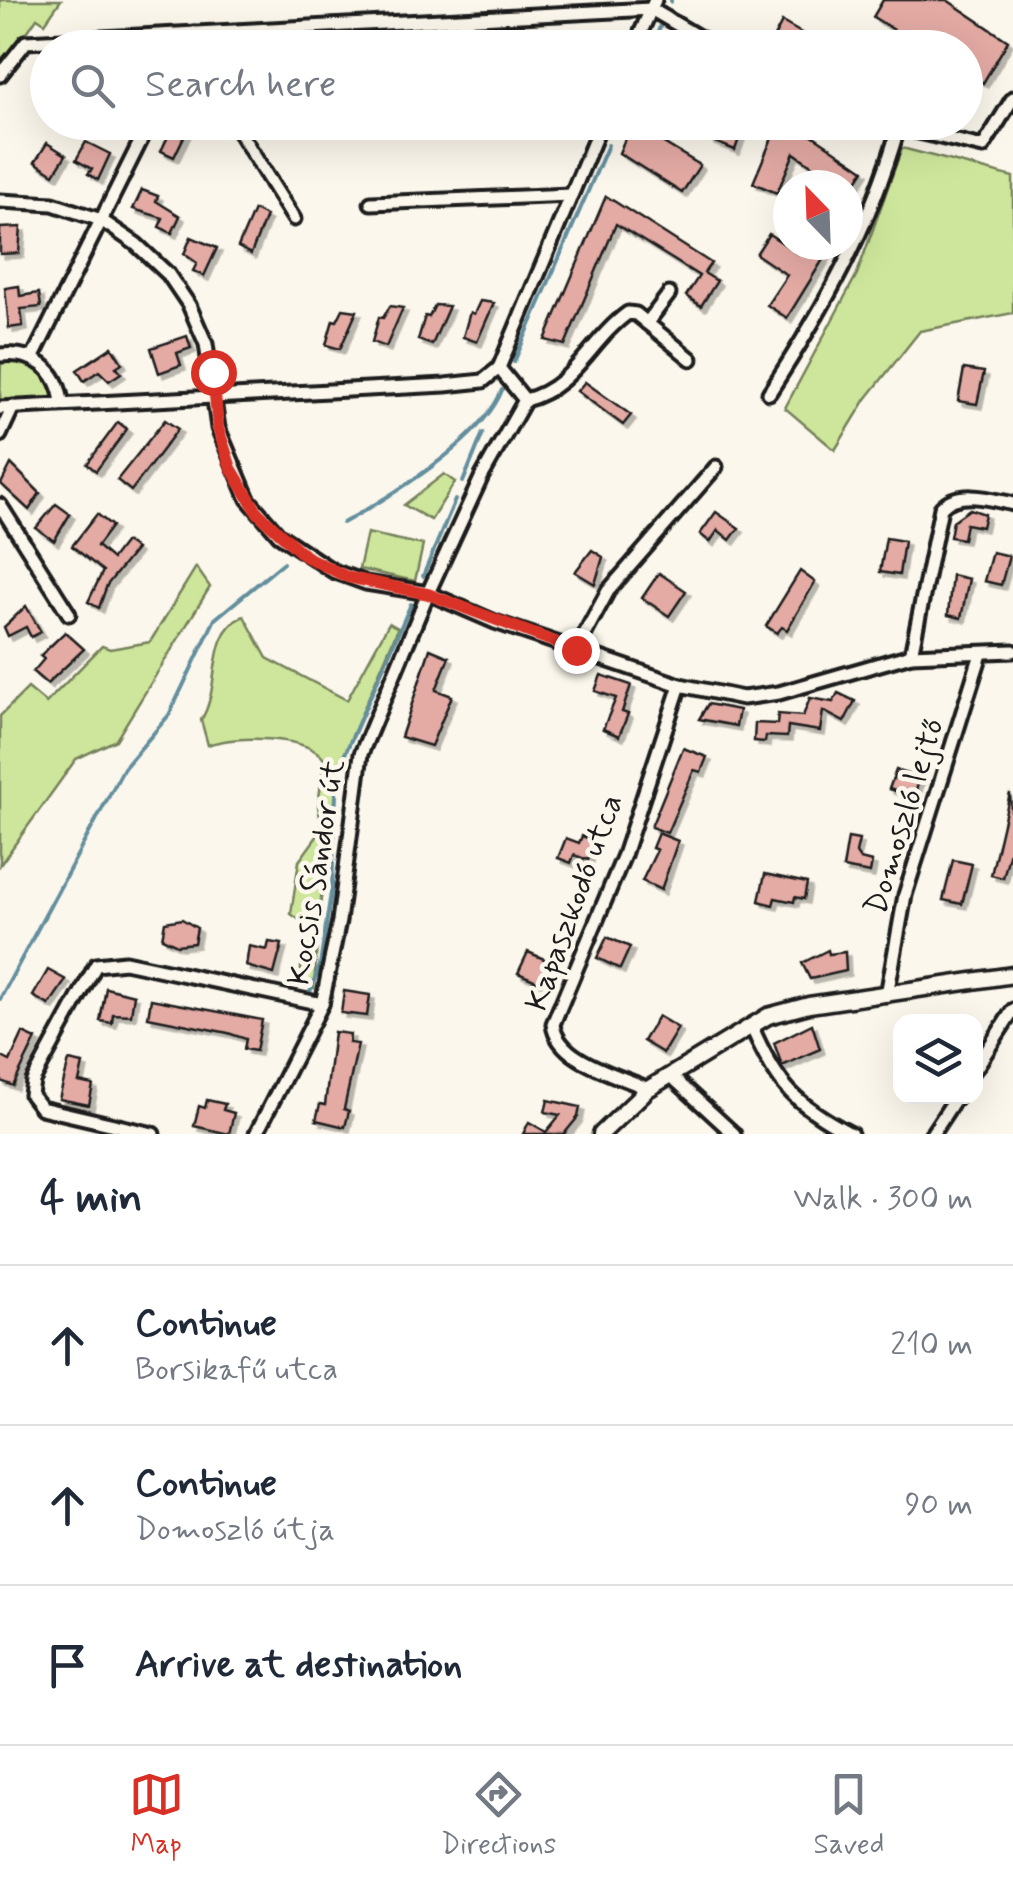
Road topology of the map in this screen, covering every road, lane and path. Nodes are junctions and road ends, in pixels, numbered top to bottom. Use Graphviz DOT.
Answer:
graph roads {
  1 [pos="653,5"];
  2 [pos="243,30"];
  3 [pos="642,30"];
  4 [pos="691,30"];
  5 [pos="30,42"];
  6 [pos="0,75"];
  7 [pos="1013,98"];
  8 [pos="141,140"];
  9 [pos="244,140"];
  10 [pos="594,140"];
  11 [pos="895,140"];
  12 [pos="950,140"];
  13 [pos="571,195"];
  14 [pos="0,200"];
  15 [pos="370,203"];
  16 [pos="294,219"];
  17 [pos="101,220"];
  18 [pos="669,294"];
  19 [pos="647,323"];
  20 [pos="0,355"];
  21 [pos="32,358"];
  22 [pos="691,359"];
  23 [pos="499,368"];
  24 [pos="769,393"];
  25 [pos="214,395"];
  26 [pos="524,400"];
  27 [pos="62,403"];
  28 [pos="6,407"];
  29 [pos="0,435"];
  30 [pos="716,467"];
  31 [pos="1013,504"];
  32 [pos="0,505"];
  33 [pos="428,594"];
  34 [pos="67,615"];
  35 [pos="576,650"];
  36 [pos="1013,651"];
  37 [pos="981,654"];
  38 [pos="911,655"];
  39 [pos="680,685"];
  40 [pos="1013,975"];
  41 [pos="887,995"];
  42 [pos="322,1004"];
  43 [pos="1013,1010"];
  44 [pos="752,1025"];
  45 [pos="983,1057"];
  46 [pos="670,1075"];
  47 [pos="648,1089"];
  48 [pos="951,1104"];
  49 [pos="153,1134"];
  50 [pos="256,1134"];
  51 [pos="602,1134"];
  52 [pos="734,1134"];
  53 [pos="851,1134"];
  54 [pos="932,1134"];
  1 -- 2 [label="street"];
  1 -- 3 [label="street"];
  1 -- 4 [label="street"];
  5 -- 6 [label="street"];
  7 -- 12 [label="street"];
  8 -- 17 [label="street"];
  9 -- 16 [label="street"];
  10 -- 13 [label="street"];
  11 -- 24 [label="street"];
  13 -- 15 [label="street"];
  13 -- 23 [label="street"];
  14 -- 17 [label="street"];
  17 -- 21 [label="street"];
  17 -- 25 [label="street"];
  18 -- 19 [label="street"];
  19 -- 22 [label="street"];
  19 -- 26 [label="street"];
  20 -- 21 [label="street"];
  21 -- 27 [label="street"];
  23 -- 25 [label="street"];
  23 -- 26 [label="street"];
  25 -- 27 [label="street"];
  25 -- 33 [label="street"];
  26 -- 33 [label="street, Kocsis Sándor út"];
  27 -- 28 [label="street"];
  28 -- 29 [label="street"];
  30 -- 35 [label="street"];
  31 -- 38 [label="street"];
  32 -- 34 [label="street"];
  33 -- 35 [label="street"];
  33 -- 42 [label="street, Kocsis Sándor út"];
  35 -- 39 [label="street"];
  36 -- 37 [label="street"];
  37 -- 38 [label="street"];
  37 -- 41 [label="street, Domoszló lejtő"];
  38 -- 39 [label="street"];
  39 -- 47 [label="street, Kapaszkodó utca"];
  40 -- 41 [label="street"];
  41 -- 44 [label="street"];
  42 -- 49 [label="street"];
  42 -- 50 [label="street, Kocsis Sándor út"];
  43 -- 45 [label="street"];
  44 -- 46 [label="street"];
  44 -- 53 [label="street"];
  46 -- 47 [label="street"];
  46 -- 52 [label="street"];
  47 -- 51 [label="street"];
  48 -- 54 [label="street"];
}
